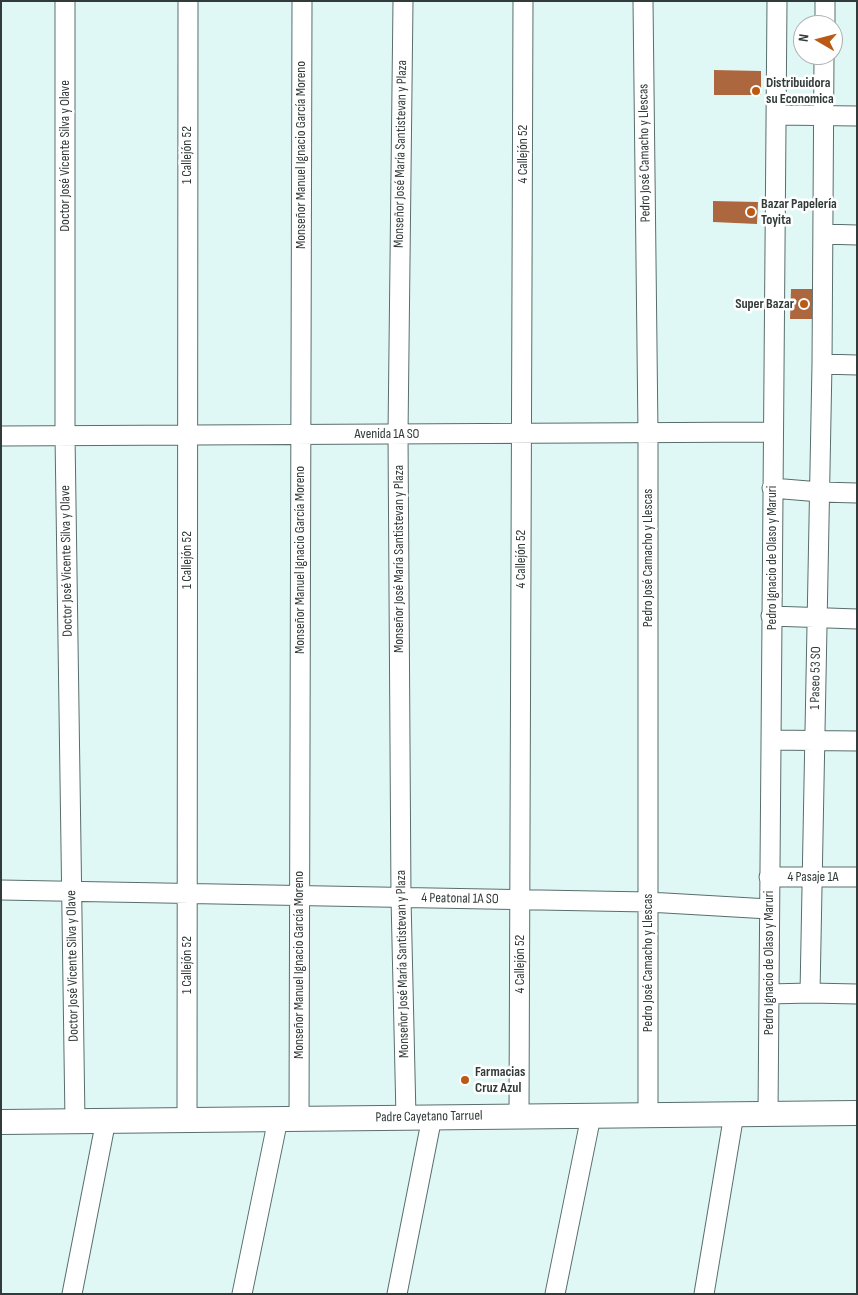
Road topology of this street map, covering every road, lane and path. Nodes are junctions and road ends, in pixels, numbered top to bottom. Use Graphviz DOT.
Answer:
graph roads {
  1 [pos="65,1"];
  2 [pos="188,1"];
  3 [pos="302,1"];
  4 [pos="403,1"];
  5 [pos="523,1"];
  6 [pos="643,1"];
  7 [pos="776,1"];
  8 [pos="825,1"];
  9 [pos="824,15"];
  10 [pos="824,65"];
  11 [pos="776,115"];
  12 [pos="824,115"];
  13 [pos="857,116"];
  14 [pos="823,234"];
  15 [pos="857,236"];
  16 [pos="822,364"];
  17 [pos="857,365"];
  18 [pos="773,432"];
  19 [pos="522,433"];
  20 [pos="648,433"];
  21 [pos="301,434"];
  22 [pos="398,434"];
  23 [pos="66,435"];
  24 [pos="187,435"];
  25 [pos="1,436"];
  26 [pos="772,488"];
  27 [pos="820,492"];
  28 [pos="857,493"];
  29 [pos="772,616"];
  30 [pos="817,618"];
  31 [pos="857,619"];
  32 [pos="771,740"];
  33 [pos="815,741"];
  34 [pos="857,742"];
  35 [pos="769,877"];
  36 [pos="857,877"];
  37 [pos="812,878"];
  38 [pos="1,890"];
  39 [pos="72,892"];
  40 [pos="187,894"];
  41 [pos="299,896"];
  42 [pos="401,898"];
  43 [pos="520,900"];
  44 [pos="648,902"];
  45 [pos="769,909"];
  46 [pos="810,993"];
  47 [pos="769,994"];
  48 [pos="857,994"];
  49 [pos="857,1113"];
  50 [pos="734,1114"];
  51 [pos="768,1114"];
  52 [pos="648,1115"];
  53 [pos="519,1116"];
  54 [pos="591,1116"];
  55 [pos="406,1117"];
  56 [pos="432,1117"];
  57 [pos="288,1119"];
  58 [pos="106,1120"];
  59 [pos="187,1120"];
  60 [pos="75,1121"];
  61 [pos="1,1122"];
  62 [pos="72,1294"];
  63 [pos="242,1294"];
  64 [pos="397,1294"];
  65 [pos="555,1294"];
  66 [pos="704,1294"];
  1 -- 23 [label="street, Doctor José Vicente Silva y Olave"];
  2 -- 24 [label="street, 1 Callejón 52"];
  3 -- 21 [label="street, Monseñor Manuel Ignacio García Moreno"];
  4 -- 22 [label="street, Monseñor José María Santistevan y Plaza"];
  5 -- 19 [label="street, 4 Callejón 52"];
  6 -- 20 [label="street, Pedro José Camacho y Llescas"];
  7 -- 11 [label="street, Pedro Ignacio de Olaso y Maruri"];
  8 -- 9 [label="street"];
  10 -- 12 [label="street"];
  11 -- 12 [label="street"];
  11 -- 18 [label="street, Pedro Ignacio de Olaso y Maruri"];
  12 -- 13 [label="street"];
  12 -- 14 [label="street"];
  14 -- 15 [label="street"];
  14 -- 16 [label="street, 1 Paseo 53 SO"];
  16 -- 17 [label="street"];
  16 -- 27 [label="street, 1 Paseo 53 SO"];
  18 -- 20 [label="street, Avenida 1A SO"];
  18 -- 26 [label="street, Pedro Ignacio de Olaso y Maruri"];
  19 -- 20 [label="street, Avenida 1A SO"];
  19 -- 22 [label="street, Avenida 1A SO"];
  19 -- 43 [label="street, 4 Callejón 52"];
  20 -- 44 [label="street, Pedro José Camacho y Llescas"];
  21 -- 22 [label="street, Avenida 1A SO"];
  21 -- 24 [label="street, Avenida 1A SO"];
  21 -- 41 [label="street, Monseñor Manuel Ignacio García Moreno"];
  22 -- 42 [label="street, Monseñor José María Santistevan y Plaza"];
  23 -- 24 [label="street, Avenida 1A SO"];
  23 -- 25 [label="street, Avenida 1A SO"];
  23 -- 39 [label="street, Doctor José Vicente Silva y Olave"];
  24 -- 40 [label="street, 1 Callejón 52"];
  26 -- 27 [label="street"];
  26 -- 29 [label="street, Pedro Ignacio de Olaso y Maruri"];
  27 -- 28 [label="street"];
  27 -- 30 [label="street, 1 Paseo 53 SO"];
  29 -- 30 [label="street"];
  29 -- 32 [label="street, Pedro Ignacio de Olaso y Maruri"];
  30 -- 31 [label="street"];
  30 -- 33 [label="street, 1 Paseo 53 SO"];
  32 -- 33 [label="street"];
  32 -- 35 [label="street, Pedro Ignacio de Olaso y Maruri"];
  33 -- 34 [label="street"];
  33 -- 37 [label="street, 1 Paseo 53 SO"];
  35 -- 37 [label="street, 4 Pasaje 1A"];
  35 -- 45 [label="street, Pedro Ignacio de Olaso y Maruri"];
  36 -- 37 [label="street, 4 Pasaje 1A"];
  37 -- 46 [label="street, 1 Paseo 53 SO"];
  38 -- 39 [label="street, 4 Peatonal 1A SO"];
  39 -- 40 [label="street, 4 Peatonal 1A SO"];
  39 -- 60 [label="street, Doctor José Vicente Silva y Olave"];
  40 -- 41 [label="street, 4 Peatonal 1A SO"];
  40 -- 59 [label="street, 1 Callejón 52"];
  41 -- 42 [label="street, 4 Peatonal 1A SO"];
  41 -- 57 [label="street, Monseñor Manuel Ignacio García Moreno"];
  42 -- 43 [label="street, 4 Peatonal 1A SO"];
  42 -- 55 [label="street, Monseñor José María Santistevan y Plaza"];
  43 -- 44 [label="street, 4 Peatonal 1A SO"];
  43 -- 53 [label="street, 4 Callejón 52"];
  44 -- 45 [label="street, 4 Peatonal 1A SO"];
  44 -- 52 [label="street, Pedro José Camacho y Llescas"];
  45 -- 47 [label="street, Pedro Ignacio de Olaso y Maruri"];
  46 -- 47 [label="street"];
  46 -- 48 [label="street"];
  47 -- 51 [label="street, Pedro Ignacio de Olaso y Maruri"];
  49 -- 51 [label="street, Padre Cayetano Tarruel"];
  50 -- 51 [label="street, Padre Cayetano Tarruel"];
  50 -- 52 [label="street, Padre Cayetano Tarruel"];
  50 -- 66 [label="street"];
  52 -- 54 [label="street, Padre Cayetano Tarruel"];
  53 -- 54 [label="street, Padre Cayetano Tarruel"];
  53 -- 56 [label="street, Padre Cayetano Tarruel"];
  54 -- 65 [label="street"];
  55 -- 56 [label="street, Padre Cayetano Tarruel"];
  55 -- 57 [label="street, Padre Cayetano Tarruel"];
  56 -- 64 [label="street"];
  57 -- 59 [label="street, Padre Cayetano Tarruel"];
  57 -- 63 [label="street, Monseñor Manuel Ignacio García Moreno"];
  58 -- 59 [label="street, Padre Cayetano Tarruel"];
  58 -- 60 [label="street, Padre Cayetano Tarruel"];
  58 -- 62 [label="street"];
  60 -- 61 [label="street, Padre Cayetano Tarruel"];
}
